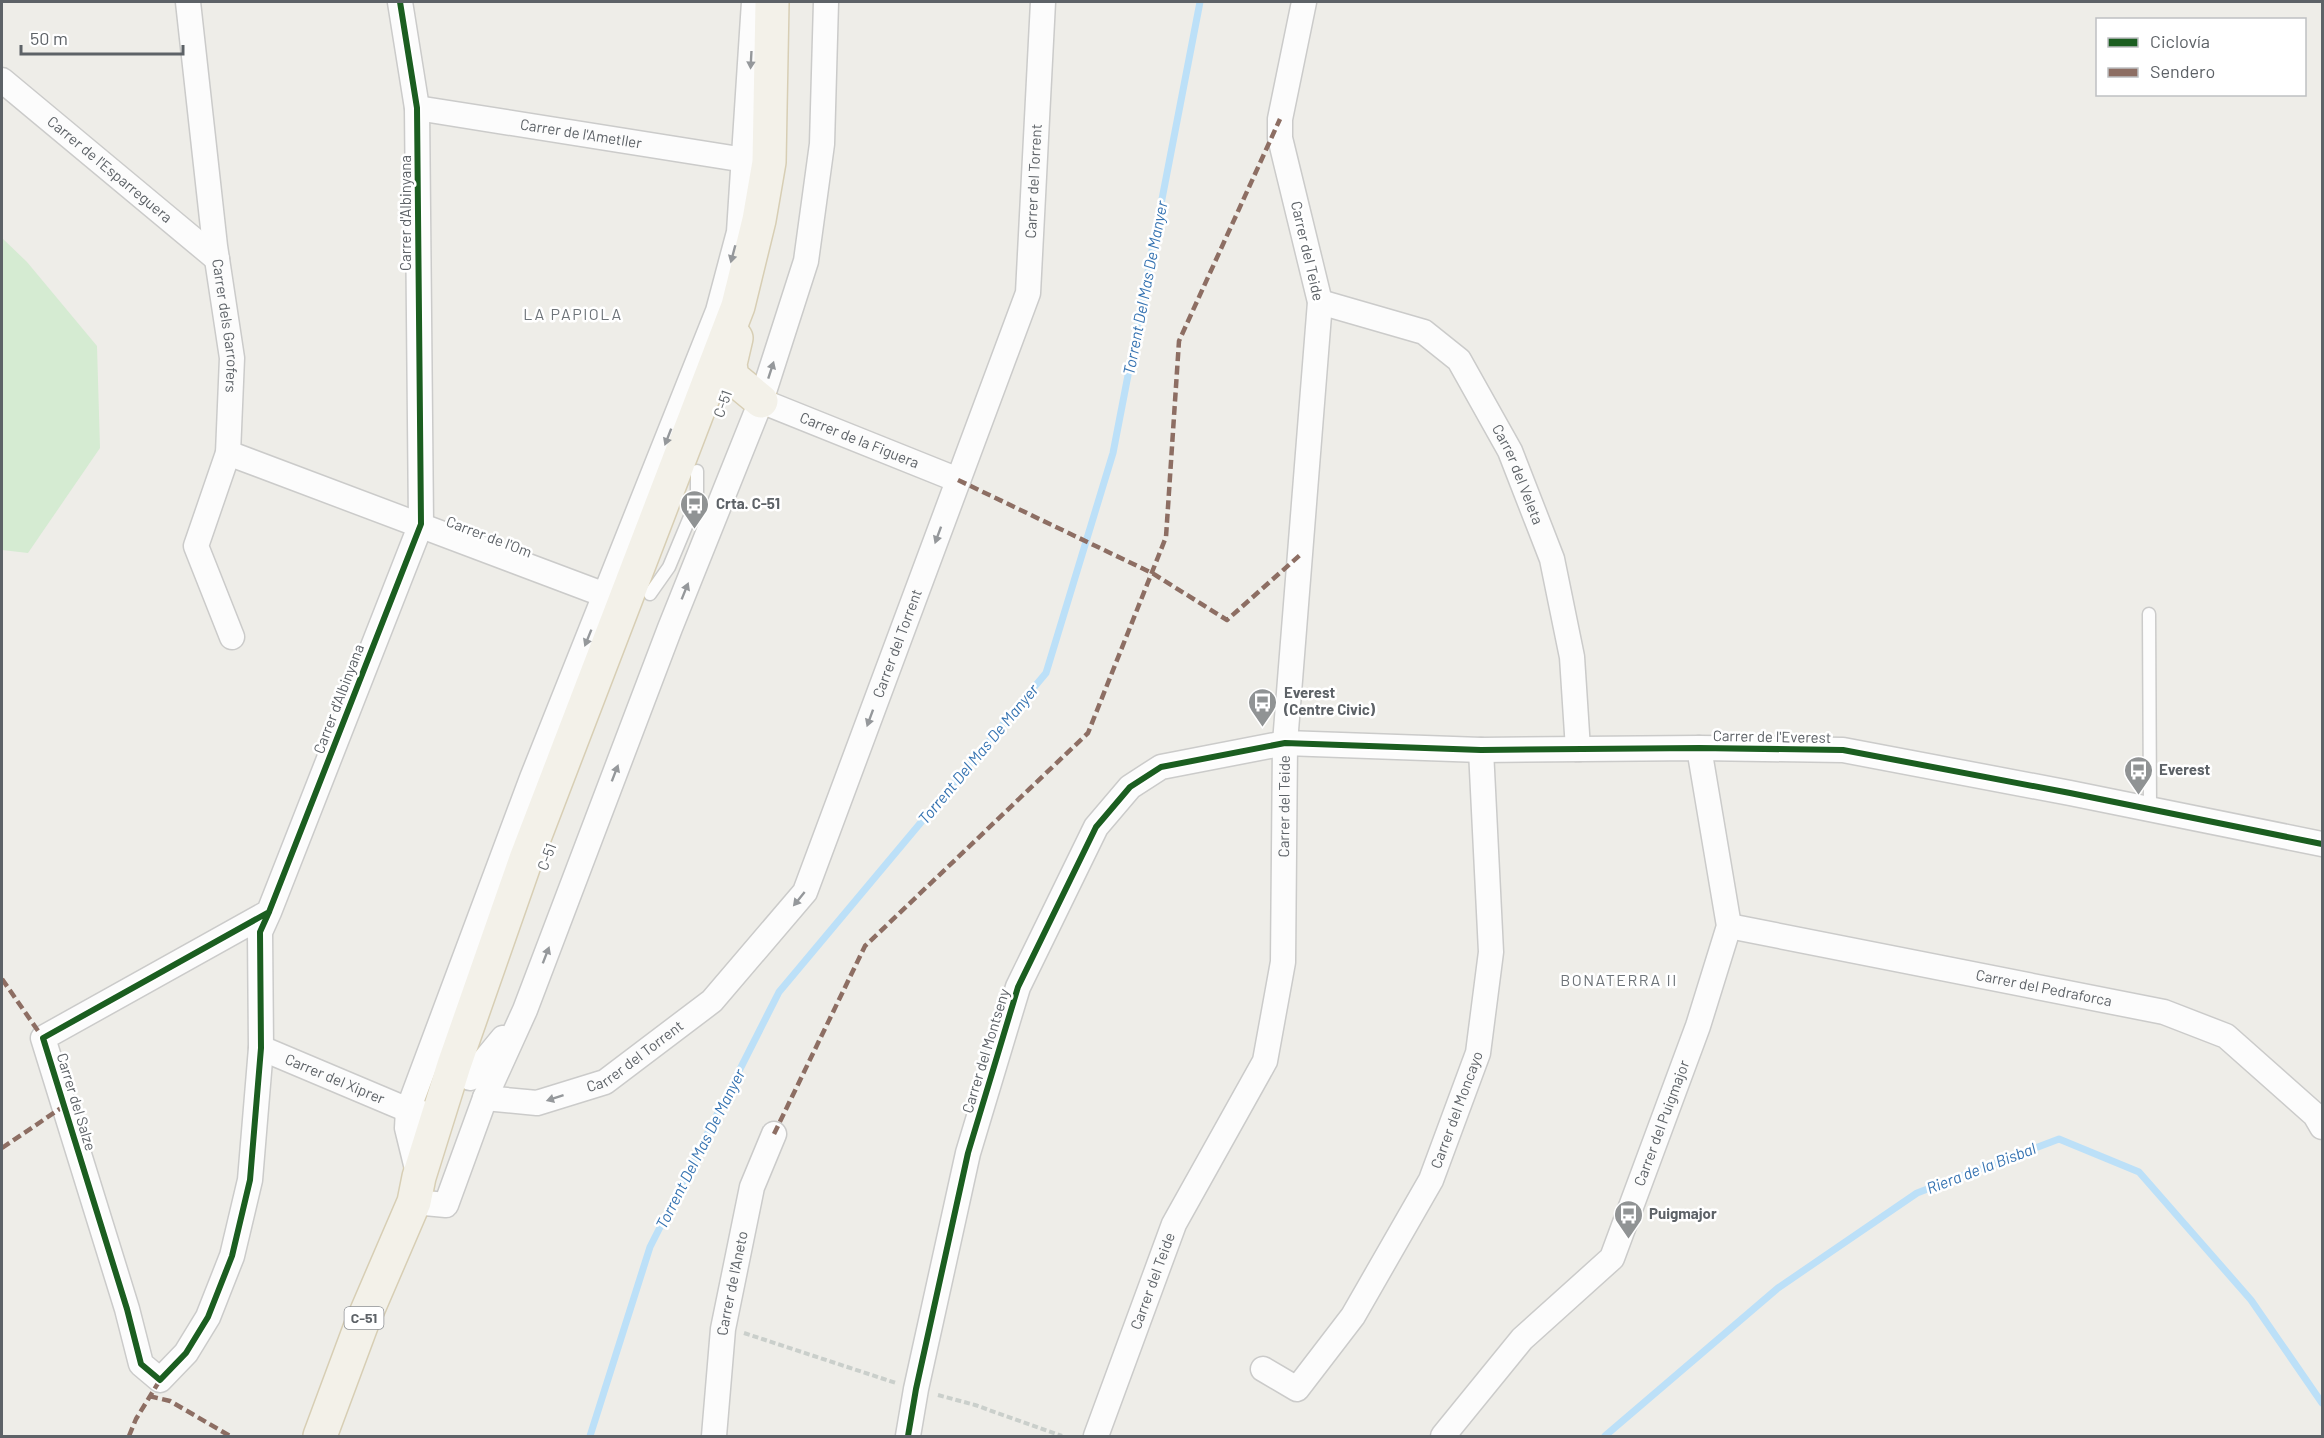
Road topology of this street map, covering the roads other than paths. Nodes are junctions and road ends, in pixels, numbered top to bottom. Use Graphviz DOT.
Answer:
graph roads {
  1 [pos="188,2"];
  2 [pos="400,2"];
  3 [pos="754,2"];
  4 [pos="772,2"];
  5 [pos="791,2"];
  6 [pos="826,2"];
  7 [pos="1043,2"];
  8 [pos="1305,2"];
  9 [pos="771,74"];
  10 [pos="2,80"];
  11 [pos="748,105"];
  12 [pos="417,108"];
  13 [pos="745,160"];
  14 [pos="765,185"];
  15 [pos="217,259"];
  16 [pos="1320,302"];
  17 [pos="732,377"];
  18 [pos="761,401"];
  19 [pos="228,453"];
  20 [pos="958,480"];
  21 [pos="421,524"];
  22 [pos="626,599"];
  23 [pos="2149,614"];
  24 [pos="232,637"];
  25 [pos="1285,743"];
  26 [pos="1699,748"];
  27 [pos="1578,749"];
  28 [pos="1481,750"];
  29 [pos="2150,809"];
  30 [pos="2322,844"];
  31 [pos="269,912"];
  32 [pos="1729,926"];
  33 [pos="511,1006"];
  34 [pos="261,1048"];
  35 [pos="478,1088"];
  36 [pos="423,1113"];
  37 [pos="2320,1117"];
  38 [pos="774,1134"];
  39 [pos="416,1190"];
  40 [pos="1263,1369"];
  41 [pos="160,1380"];
  42 [pos="320,1437"];
  43 [pos="714,1437"];
  44 [pos="908,1437"];
  45 [pos="1096,1437"];
  46 [pos="1443,1437"];
  1 -- 15 [label="street, Carrer dels Garrofers"];
  2 -- 12 [label="street, Carrer d'Albinyana"];
  3 -- 11 [label="street, one-way"];
  4 -- 9 [label="main road, C-51"];
  5 -- 17 [label="main road, C-51"];
  18 -- 6 [label="street, one-way"];
  7 -- 20 [label="street, Carrer del Torrent"];
  8 -- 16 [label="street, Carrer del Teide"];
  9 -- 11 [label="street"];
  9 -- 14 [label="main road, C-51"];
  10 -- 15 [label="street, Carrer de l'Esparreguera"];
  11 -- 13 [label="street"];
  12 -- 13 [label="street, Carrer de l'Ametller"];
  12 -- 21 [label="street, Carrer d'Albinyana"];
  13 -- 22 [label="street, one-way"];
  14 -- 17 [label="main road"];
  14 -- 22 [label="main road, C-51"];
  15 -- 19 [label="street, Carrer dels Garrofers"];
  16 -- 25 [label="street, Carrer del Teide"];
  16 -- 27 [label="street, Carrer del Veleta"];
  17 -- 18 [label="main road"];
  17 -- 22 [label="main road, C-51"];
  18 -- 20 [label="street, Carrer de la Figuera"];
  33 -- 18 [label="street, one-way"];
  19 -- 21 [label="street, Carrer de l'Om"];
  19 -- 24 [label="street, Carrer dels Garrofers"];
  20 -- 35 [label="street, Carrer del Torrent, one-way"];
  21 -- 22 [label="street, Carrer de l'Om"];
  21 -- 31 [label="street, Carrer d'Albinyana"];
  22 -- 33 [label="main road, C-51"];
  22 -- 36 [label="main road, C-51, one-way"];
  23 -- 29 [label="lane"];
  25 -- 28 [label="street, Carrer de l'Everest"];
  25 -- 44 [label="street, Carrer del Montseny"];
  25 -- 45 [label="street, Carrer del Teide"];
  26 -- 27 [label="street, Carrer de l'Everest"];
  26 -- 29 [label="street, Carrer de l'Everest"];
  26 -- 32 [label="street, Carrer del Puigmajor"];
  27 -- 28 [label="street, Carrer de l'Everest"];
  28 -- 40 [label="street, Carrer del Moncayo"];
  29 -- 30 [label="street, Carrer de l'Everest"];
  31 -- 34 [label="street, Carrer d'Albinyana"];
  31 -- 41 [label="street, Carrer del Salze"];
  32 -- 37 [label="street, Carrer del Pedraforca"];
  32 -- 46 [label="street, Carrer del Puigmajor"];
  33 -- 35 [label="main road, C-51"];
  33 -- 36 [label="main road"];
  34 -- 36 [label="street, Carrer del Xiprer"];
  34 -- 41 [label="street, Carrer d'Albinyana"];
  35 -- 39 [label="main road, C-51"];
  35 -- 39 [label="street"];
  36 -- 39 [label="main road, C-51"];
  38 -- 43 [label="street, Carrer de l'Aneto"];
  39 -- 42 [label="main road, C-51"];
}
